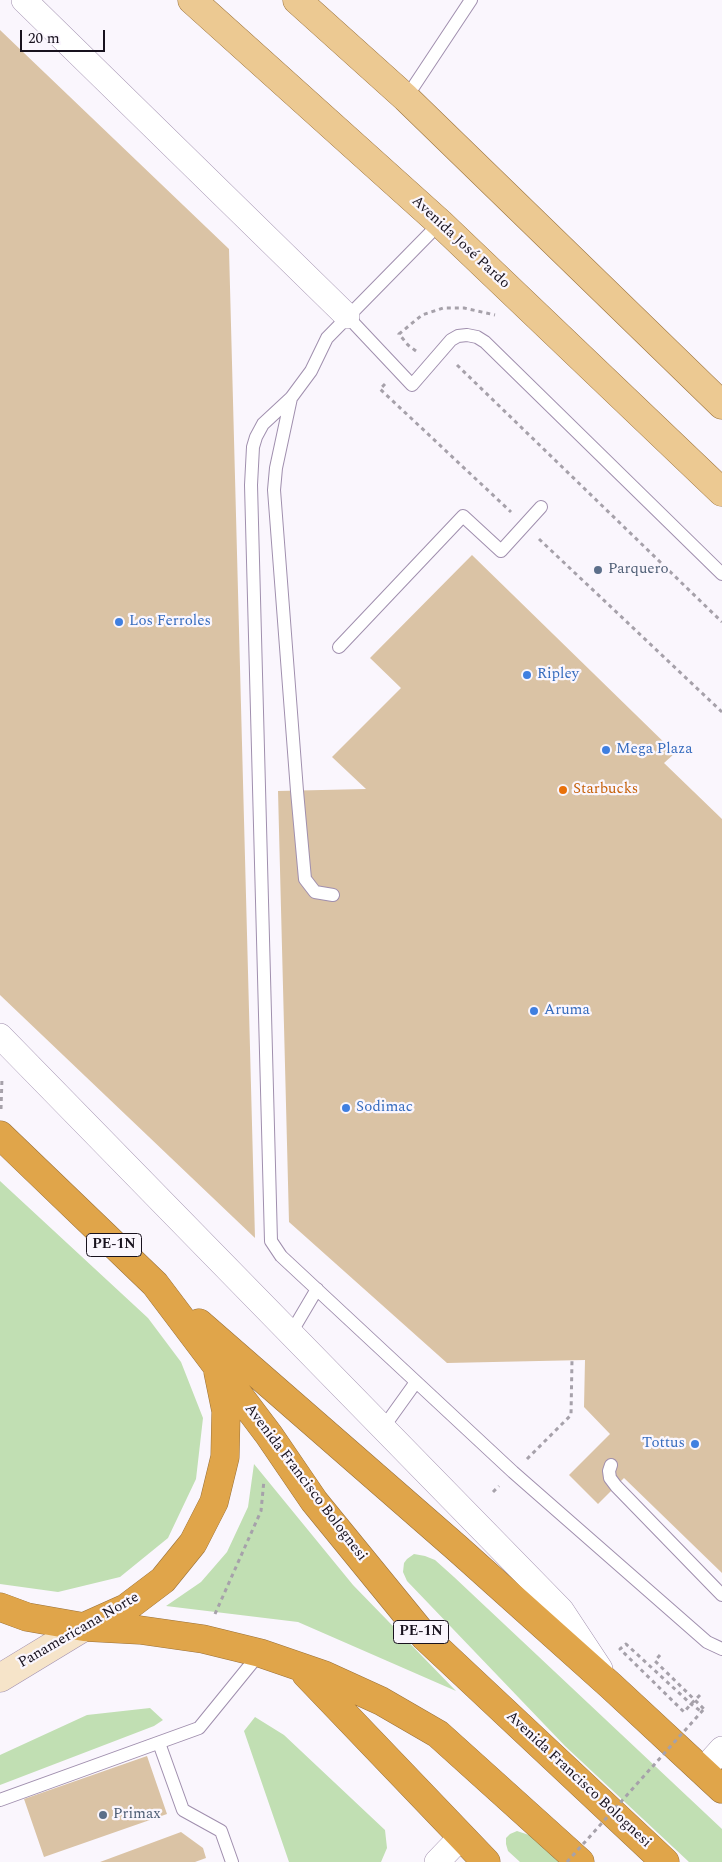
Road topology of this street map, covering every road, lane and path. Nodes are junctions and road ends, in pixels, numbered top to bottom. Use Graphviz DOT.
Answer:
graph roads {
  1 [pos="24,0"];
  2 [pos="192,0"];
  3 [pos="297,0"];
  4 [pos="471,0"];
  5 [pos="406,98"];
  6 [pos="440,223"];
  7 [pos="347,316"];
  8 [pos="399,334"];
  9 [pos="418,352"];
  10 [pos="457,364"];
  11 [pos="380,389"];
  12 [pos="291,398"];
  13 [pos="722,405"];
  14 [pos="722,492"];
  15 [pos="505,507"];
  16 [pos="541,507"];
  17 [pos="537,537"];
  18 [pos="722,574"];
  19 [pos="722,622"];
  20 [pos="340,647"];
  21 [pos="722,712"];
  22 [pos="333,895"];
  23 [pos="0,1036"];
  24 [pos="0,1135"];
  25 [pos="155,1284"];
  26 [pos="317,1290"];
  27 [pos="291,1334"];
  28 [pos="572,1360"];
  29 [pos="217,1365"];
  30 [pos="416,1382"];
  31 [pos="383,1428"];
  32 [pos="269,1435"];
  33 [pos="612,1465"];
  34 [pos="513,1472"];
  35 [pos="493,1492"];
  36 [pos="722,1595"];
  37 [pos="0,1607"];
  38 [pos="84,1627"];
  39 [pos="203,1639"];
  40 [pos="722,1649"];
  41 [pos="260,1653"];
  42 [pos="660,1655"];
  43 [pos="300,1667"];
  44 [pos="0,1678"];
  45 [pos="610,1686"];
  46 [pos="700,1695"];
  47 [pos="695,1700"];
  48 [pos="691,1704"];
  49 [pos="703,1711"];
  50 [pos="159,1743"];
  51 [pos="722,1749"];
  52 [pos="703,1770"];
  53 [pos="722,1789"];
  54 [pos="0,1800"];
  55 [pos="462,1836"];
  56 [pos="232,1862"];
  57 [pos="437,1862"];
  58 [pos="486,1862"];
  59 [pos="568,1862"];
  60 [pos="580,1862"];
  61 [pos="665,1862"];
  1 -- 7 [label="street"];
  2 -- 6 [label="main road, Avenida José Pardo"];
  3 -- 5 [label="main road"];
  4 -- 5 [label="lane"];
  5 -- 13 [label="main road"];
  6 -- 7 [label="lane"];
  6 -- 14 [label="main road, Avenida José Pardo"];
  7 -- 12 [label="lane"];
  7 -- 18 [label="lane"];
  8 -- 9 [label="path"];
  10 -- 19 [label="path"];
  11 -- 15 [label="path"];
  12 -- 22 [label="lane"];
  12 -- 26 [label="lane"];
  16 -- 20 [label="lane"];
  17 -- 21 [label="path"];
  23 -- 27 [label="street"];
  24 -- 25 [label="highway, Avenida Francisco Bolognesi / PE-1N"];
  25 -- 29 [label="highway, Avenida Francisco Bolognesi / PE-1N"];
  25 -- 45 [label="highway"];
  26 -- 27 [label="lane"];
  26 -- 30 [label="lane"];
  27 -- 31 [label="street"];
  28 -- 34 [label="path"];
  29 -- 32 [label="highway, Avenida Francisco Bolognesi / PE-1N"];
  29 -- 38 [label="highway, Panamericana Norte"];
  30 -- 31 [label="lane"];
  30 -- 34 [label="lane"];
  31 -- 45 [label="street"];
  32 -- 39 [label="path"];
  32 -- 61 [label="highway, Avenida Francisco Bolognesi / PE-1N"];
  33 -- 36 [label="lane"];
  34 -- 35 [label="path"];
  34 -- 40 [label="lane"];
  37 -- 38 [label="highway"];
  38 -- 39 [label="highway"];
  38 -- 44 [label="main road, Panamericana Norte"];
  39 -- 41 [label="highway"];
  41 -- 43 [label="highway"];
  41 -- 50 [label="lane"];
  42 -- 47 [label="path"];
  43 -- 55 [label="highway"];
  43 -- 60 [label="highway"];
  45 -- 52 [label="highway"];
  46 -- 47 [label="path"];
  47 -- 48 [label="path"];
  47 -- 49 [label="path"];
  48 -- 48 [label="path"];
  48 -- 49 [label="path"];
  49 -- 59 [label="path, bridge"];
  50 -- 54 [label="lane"];
  50 -- 56 [label="lane"];
  51 -- 52 [label="street"];
  52 -- 53 [label="highway"];
  55 -- 57 [label="street"];
  55 -- 58 [label="highway"];
}
